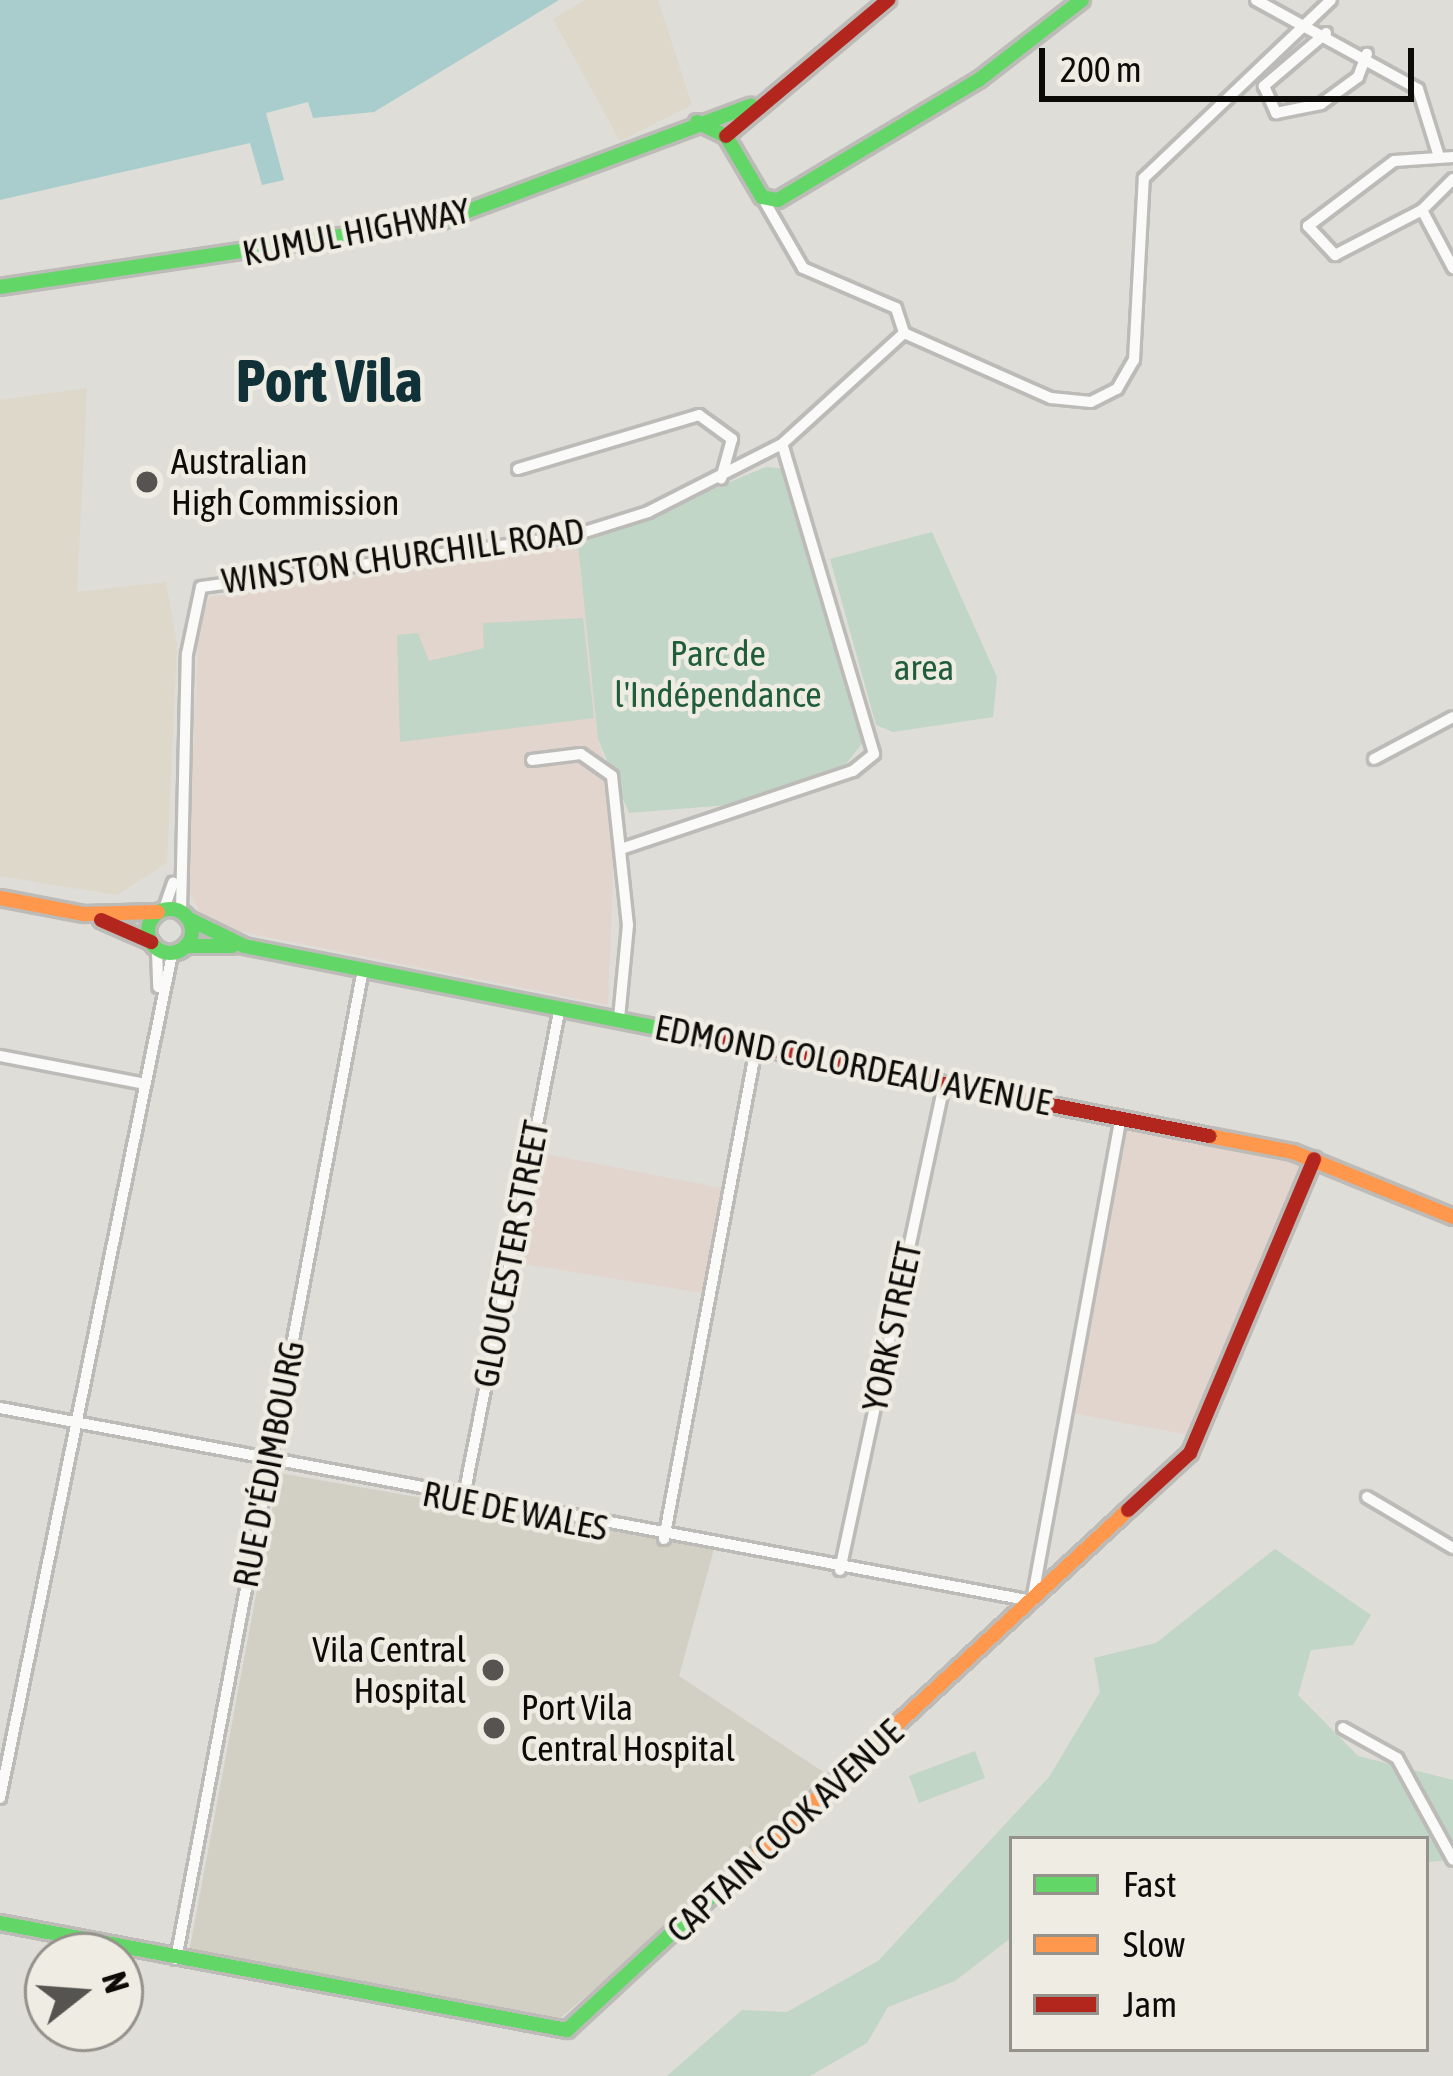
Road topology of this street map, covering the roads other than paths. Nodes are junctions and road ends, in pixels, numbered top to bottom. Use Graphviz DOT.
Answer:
graph roads {
  1 [pos="887,0"];
  2 [pos="1082,0"];
  3 [pos="1256,0"];
  4 [pos="1331,0"];
  5 [pos="1305,23"];
  6 [pos="1326,33"];
  7 [pos="1367,54"];
  8 [pos="752,106"];
  9 [pos="697,122"];
  10 [pos="726,136"];
  11 [pos="1439,157"];
  12 [pos="1453,158"];
  13 [pos="1453,179"];
  14 [pos="790,194"];
  15 [pos="766,199"];
  16 [pos="1422,210"];
  17 [pos="781,224"];
  18 [pos="1453,268"];
  19 [pos="0,287"];
  20 [pos="904,333"];
  21 [pos="782,444"];
  22 [pos="518,469"];
  23 [pos="720,482"];
  24 [pos="1453,717"];
  25 [pos="1375,759"];
  26 [pos="532,760"];
  27 [pos="624,848"];
  28 [pos="175,880"];
  29 [pos="0,898"];
  30 [pos="161,910"];
  31 [pos="84,914"];
  32 [pos="185,915"];
  33 [pos="244,946"];
  34 [pos="167,948"];
  35 [pos="363,969"];
  36 [pos="560,1007"];
  37 [pos="619,1018"];
  38 [pos="757,1043"];
  39 [pos="0,1056"];
  40 [pos="140,1083"];
  41 [pos="944,1083"];
  42 [pos="1121,1118"];
  43 [pos="1314,1159"];
  44 [pos="1452,1213"];
  45 [pos="0,1408"];
  46 [pos="73,1422"];
  47 [pos="269,1463"];
  48 [pos="1367,1497"];
  49 [pos="463,1501"];
  50 [pos="664,1539"];
  51 [pos="1453,1548"];
  52 [pos="840,1570"];
  53 [pos="1032,1601"];
  54 [pos="1343,1728"];
  55 [pos="0,1798"];
  56 [pos="1453,1860"];
  57 [pos="0,1923"];
  58 [pos="176,1959"];
  1 -- 8 [label="street"];
  2 -- 14 [label="street"];
  3 -- 5 [label="street"];
  4 -- 5 [label="street"];
  5 -- 6 [label="street"];
  5 -- 20 [label="street"];
  6 -- 7 [label="street"];
  6 -- 7 [label="street"];
  7 -- 11 [label="street"];
  8 -- 9 [label="street, KUMUL HIGHWAY"];
  8 -- 10 [label="street"];
  9 -- 10 [label="street"];
  9 -- 19 [label="street, KUMUL HIGHWAY"];
  10 -- 15 [label="street"];
  11 -- 12 [label="street"];
  11 -- 16 [label="street"];
  13 -- 16 [label="street"];
  14 -- 15 [label="street"];
  14 -- 17 [label="street"];
  15 -- 17 [label="street"];
  16 -- 18 [label="street"];
  17 -- 20 [label="street"];
  20 -- 21 [label="street, WINSTON CHURCHILL ROAD"];
  21 -- 23 [label="street, WINSTON CHURCHILL ROAD"];
  21 -- 27 [label="street"];
  22 -- 23 [label="street"];
  23 -- 28 [label="street, WINSTON CHURCHILL ROAD"];
  24 -- 25 [label="street"];
  26 -- 27 [label="street"];
  27 -- 37 [label="street"];
  28 -- 30 [label="street"];
  28 -- 32 [label="street"];
  29 -- 31 [label="street"];
  30 -- 31 [label="street"];
  30 -- 32 [label="street"];
  30 -- 34 [label="street"];
  31 -- 34 [label="street"];
  32 -- 33 [label="street"];
  32 -- 34 [label="street"];
  33 -- 34 [label="street"];
  33 -- 35 [label="street, EDMOND COLORDEAU AVENUE"];
  34 -- 40 [label="street"];
  35 -- 36 [label="street, EDMOND COLORDEAU AVENUE"];
  35 -- 47 [label="street, RUE D'ÉDIMBOURG"];
  36 -- 37 [label="street, EDMOND COLORDEAU AVENUE"];
  36 -- 49 [label="street, GLOUCESTER STREET"];
  37 -- 38 [label="street, EDMOND COLORDEAU AVENUE"];
  38 -- 41 [label="street, EDMOND COLORDEAU AVENUE"];
  38 -- 50 [label="street"];
  39 -- 40 [label="street"];
  40 -- 46 [label="street"];
  41 -- 42 [label="street, EDMOND COLORDEAU AVENUE"];
  41 -- 52 [label="street, YORK STREET"];
  42 -- 43 [label="street, EDMOND COLORDEAU AVENUE"];
  42 -- 53 [label="street"];
  43 -- 44 [label="street, EDMOND COLORDEAU AVENUE"];
  43 -- 53 [label="street, CAPTAIN COOK AVENUE"];
  45 -- 46 [label="street, RUE DE WALES"];
  46 -- 47 [label="street, RUE DE WALES"];
  46 -- 55 [label="street"];
  47 -- 49 [label="street, RUE DE WALES"];
  47 -- 58 [label="street, RUE D'ÉDIMBOURG"];
  48 -- 51 [label="street"];
  49 -- 50 [label="street, RUE DE WALES"];
  50 -- 52 [label="street, RUE DE WALES"];
  52 -- 53 [label="street, RUE DE WALES"];
  53 -- 58 [label="street, CAPTAIN COOK AVENUE"];
  54 -- 56 [label="street"];
  57 -- 58 [label="street, CAPTAIN COOK AVENUE"];
}
